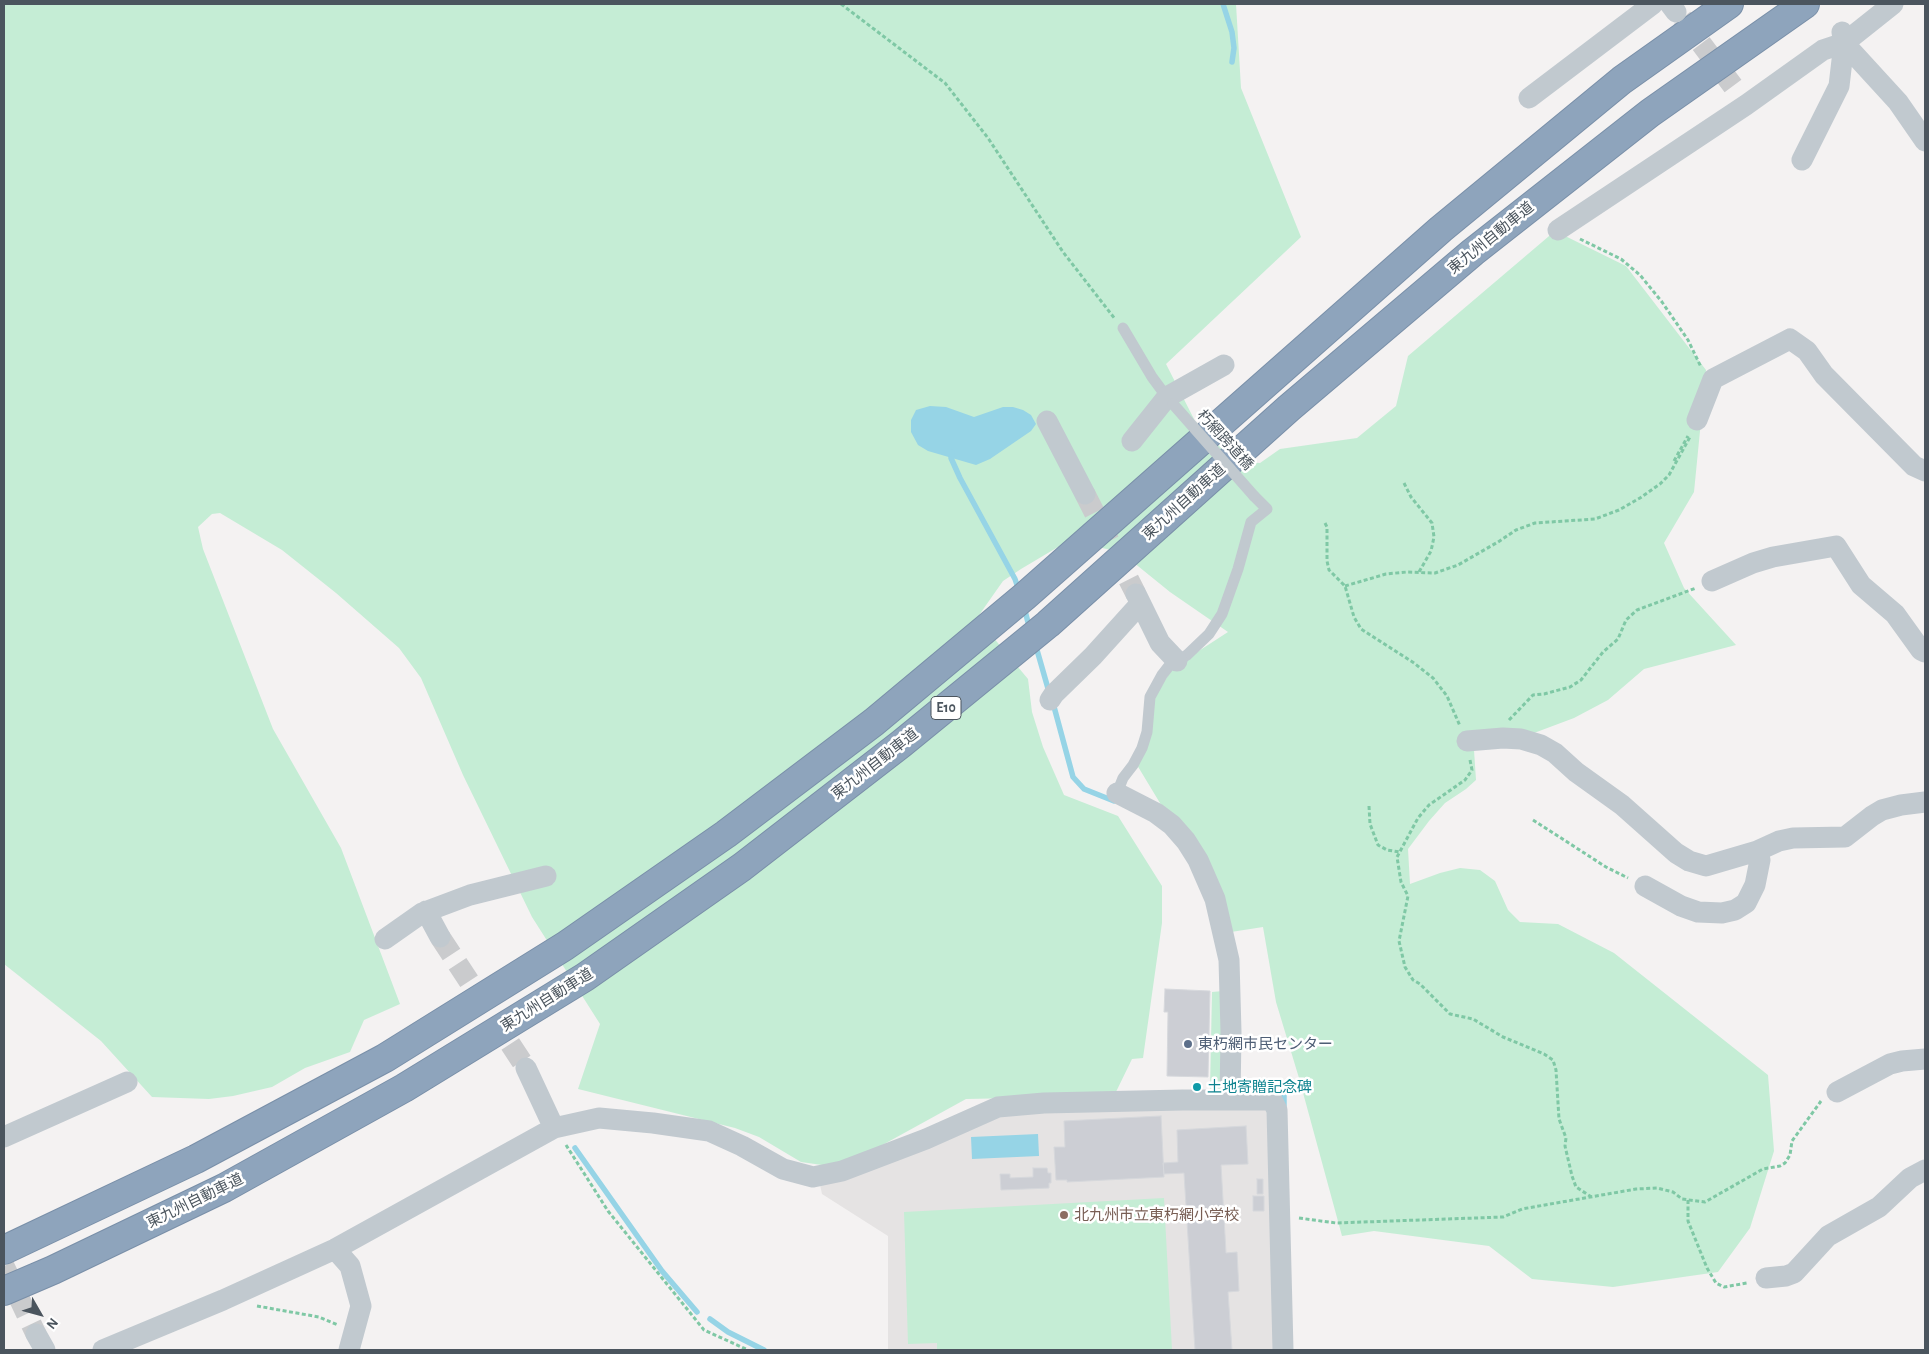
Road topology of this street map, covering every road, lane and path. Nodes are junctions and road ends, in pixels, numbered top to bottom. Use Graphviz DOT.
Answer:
graph roads {
  1 [pos="841,4"];
  2 [pos="1654,4"];
  3 [pos="1728,4"];
  4 [pos="1804,4"];
  5 [pos="1893,4"];
  6 [pos="1843,38"];
  7 [pos="1529,98"];
  8 [pos="1925,141"];
  9 [pos="1802,160"];
  10 [pos="1562,227"];
  11 [pos="1122,328"];
  12 [pos="1224,365"];
  13 [pos="1712,379"];
  14 [pos="1170,400"];
  15 [pos="1697,420"];
  16 [pos="1047,421"];
  17 [pos="1132,441"];
  18 [pos="1674,462"];
  19 [pos="1925,470"];
  20 [pos="1404,483"];
  21 [pos="1086,494"];
  22 [pos="1325,523"];
  23 [pos="1419,572"];
  24 [pos="1712,581"];
  25 [pos="1345,586"];
  26 [pos="1925,652"];
  27 [pos="1177,661"];
  28 [pos="1050,700"];
  29 [pos="1476,740"];
  30 [pos="1117,793"];
  31 [pos="1925,802"];
  32 [pos="1369,806"];
  33 [pos="1534,820"];
  34 [pos="1758,851"];
  35 [pos="1400,852"];
  36 [pos="546,876"];
  37 [pos="1644,886"];
  38 [pos="426,911"];
  39 [pos="440,937"];
  40 [pos="385,939"];
  41 [pos="1925,1060"];
  42 [pos="526,1068"];
  43 [pos="127,1082"];
  44 [pos="1837,1092"];
  45 [pos="1230,1100"];
  46 [pos="554,1128"];
  47 [pos="4,1137"];
  48 [pos="1925,1170"];
  49 [pos="1593,1198"];
  50 [pos="1688,1200"];
  51 [pos="1280,1216"];
  52 [pos="335,1249"];
  53 [pos="4,1250"];
  54 [pos="1766,1278"];
  55 [pos="4,1291"];
  56 [pos="223,1300"];
  57 [pos="352,1341"];
  58 [pos="103,1350"];
  59 [pos="748,1350"];
  60 [pos="1283,1350"];
  1 -- 11 [label="path"];
  2 -- 7 [label="street"];
  3 -- 53 [label="highway, E10"];
  4 -- 55 [label="highway, 東九州自動車道 / E10"];
  5 -- 6 [label="street"];
  6 -- 8 [label="street"];
  6 -- 9 [label="street"];
  6 -- 10 [label="street"];
  10 -- 13 [label="path"];
  11 -- 14 [label="lane, 朽網跨道橋"];
  12 -- 14 [label="street"];
  13 -- 15 [label="street"];
  13 -- 19 [label="street"];
  14 -- 17 [label="street"];
  14 -- 27 [label="lane, 朽網跨道橋, bridge"];
  15 -- 18 [label="path"];
  15 -- 23 [label="path"];
  16 -- 21 [label="street"];
  20 -- 23 [label="path"];
  22 -- 25 [label="path"];
  23 -- 25 [label="path"];
  24 -- 26 [label="street"];
  24 -- 29 [label="path"];
  25 -- 29 [label="path"];
  27 -- 28 [label="street"];
  27 -- 30 [label="lane"];
  29 -- 34 [label="street"];
  29 -- 35 [label="path"];
  30 -- 45 [label="street"];
  31 -- 34 [label="street"];
  32 -- 35 [label="path"];
  33 -- 37 [label="path"];
  34 -- 37 [label="street"];
  35 -- 49 [label="path"];
  36 -- 38 [label="street"];
  38 -- 39 [label="street"];
  38 -- 40 [label="street"];
  41 -- 44 [label="street"];
  42 -- 46 [label="street"];
  43 -- 47 [label="street"];
  44 -- 50 [label="path"];
  45 -- 46 [label="street"];
  45 -- 51 [label="street"];
  46 -- 52 [label="street"];
  46 -- 59 [label="path"];
  48 -- 54 [label="street"];
  49 -- 50 [label="path"];
  49 -- 51 [label="path"];
  50 -- 54 [label="path"];
  51 -- 60 [label="street"];
  52 -- 56 [label="street"];
  52 -- 57 [label="street"];
  56 -- 57 [label="path"];
  56 -- 58 [label="street"];
}
